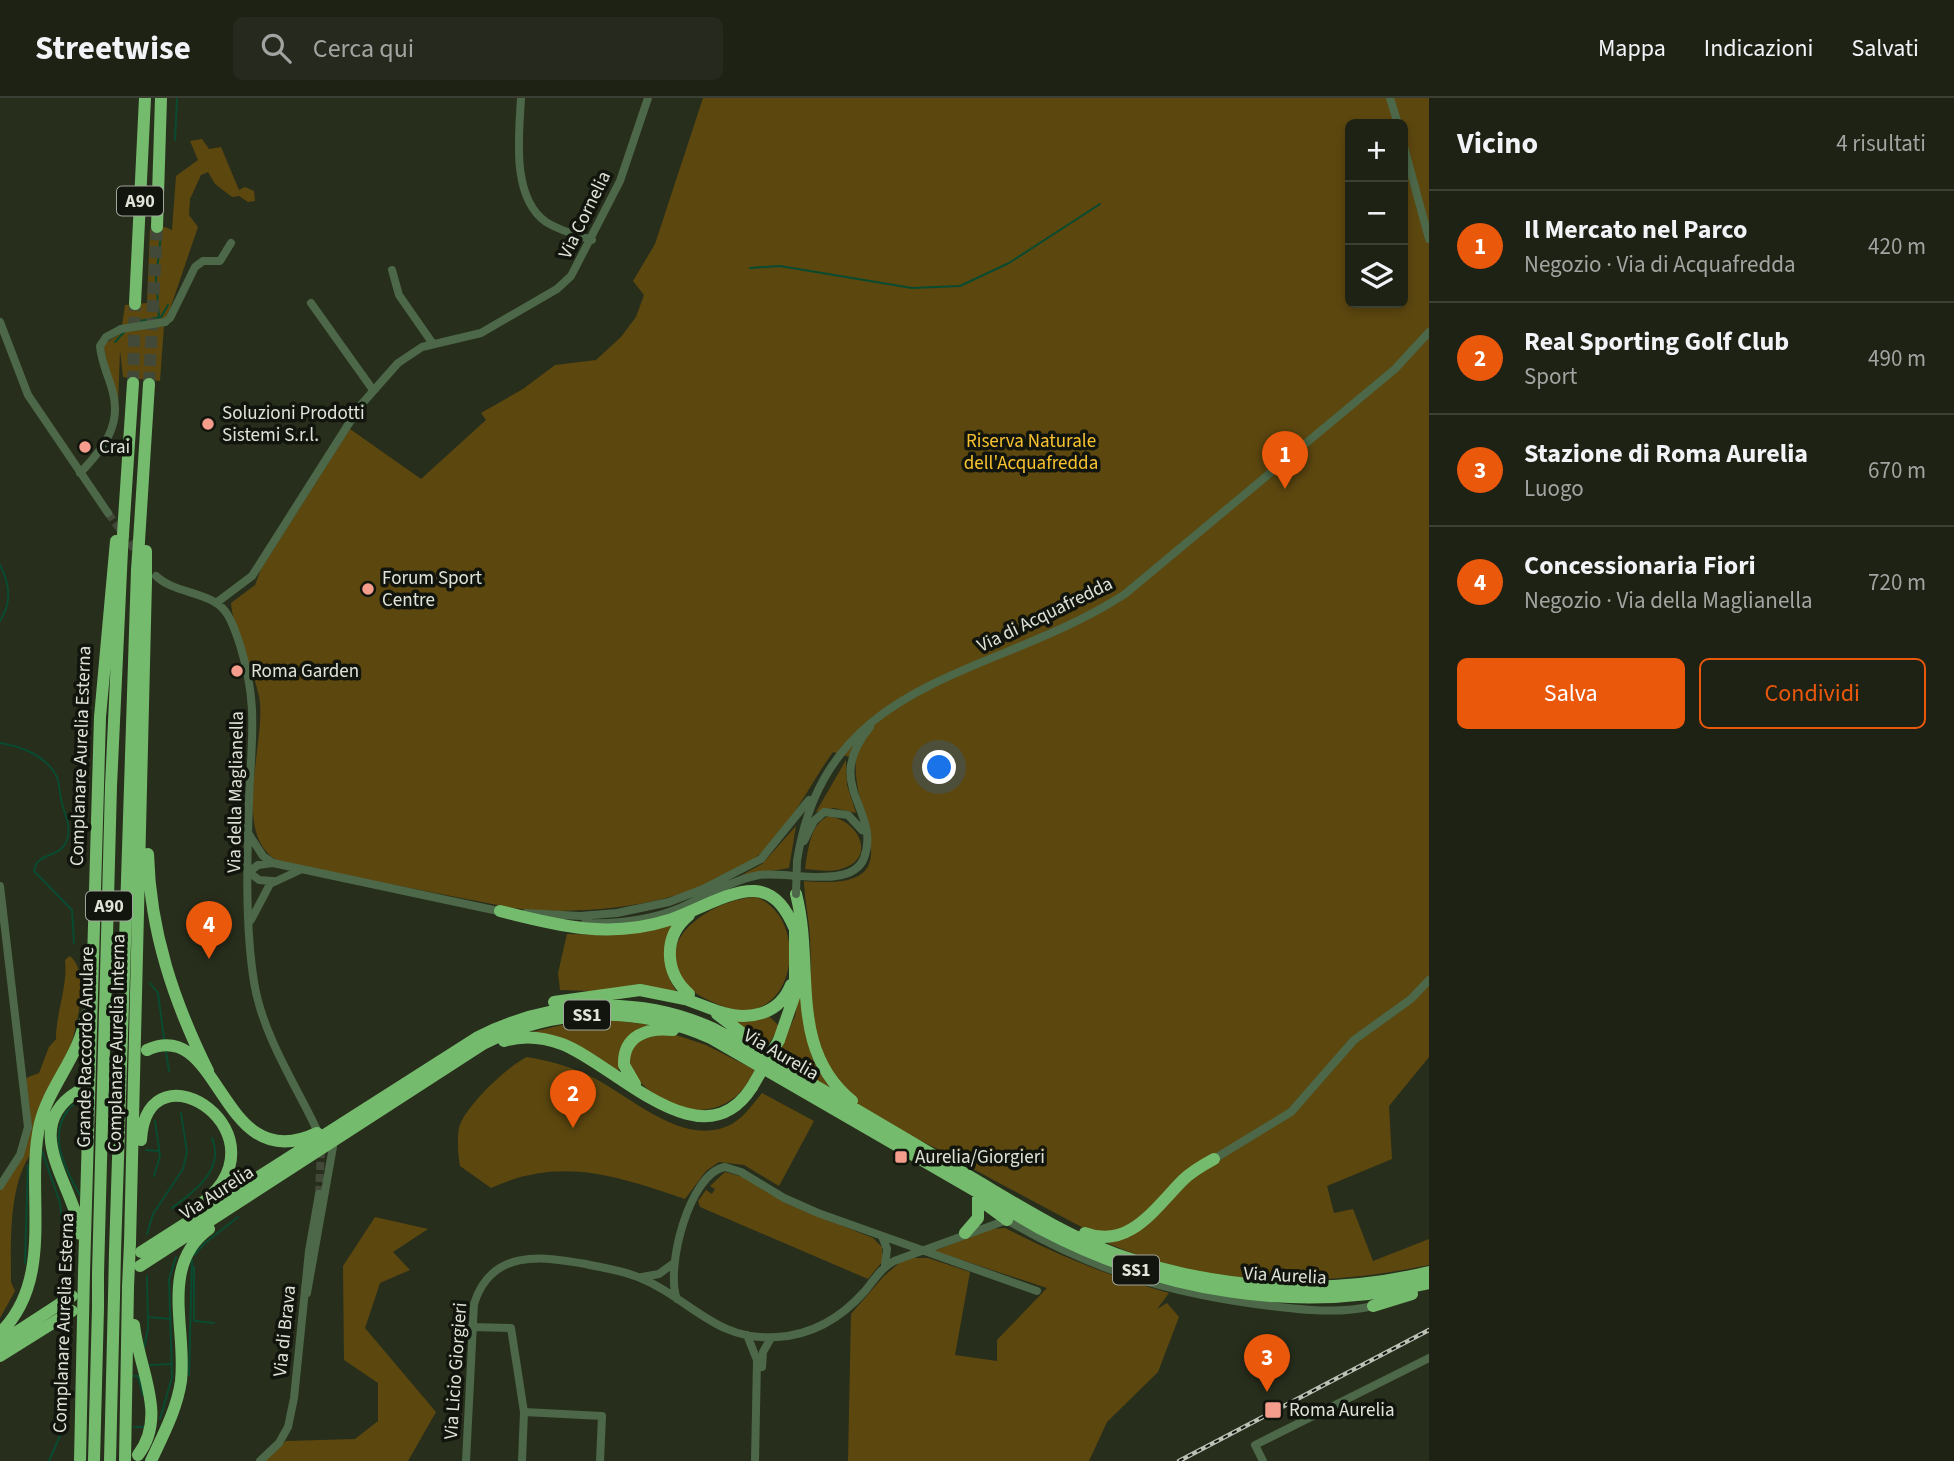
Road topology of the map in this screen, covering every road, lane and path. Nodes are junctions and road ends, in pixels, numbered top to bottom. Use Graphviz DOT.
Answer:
graph roads {
  1 [pos="145,98"];
  2 [pos="161,98"];
  3 [pos="521,98"];
  4 [pos="648,98"];
  5 [pos="1390,98"];
  6 [pos="1396,119"];
  7 [pos="1408,162"];
  8 [pos="158,227"];
  9 [pos="1429,239"];
  10 [pos="592,240"];
  11 [pos="231,243"];
  12 [pos="392,270"];
  13 [pos="311,303"];
  14 [pos="135,304"];
  15 [pos="0,322"];
  16 [pos="1429,332"];
  17 [pos="433,344"];
  18 [pos="132,383"];
  19 [pos="149,384"];
  20 [pos="373,390"];
  21 [pos="80,472"];
  22 [pos="117,515"];
  23 [pos="119,545"];
  24 [pos="142,546"];
  25 [pos="151,579"];
  26 [pos="216,603"];
  27 [pos="889,707"];
  28 [pos="144,746"];
  29 [pos="827,774"];
  30 [pos="248,833"];
  31 [pos="866,845"];
  32 [pos="96,854"];
  33 [pos="797,861"];
  34 [pos="273,863"];
  35 [pos="300,870"];
  36 [pos="249,872"];
  37 [pos="273,881"];
  38 [pos="0,886"];
  39 [pos="796,894"];
  40 [pos="500,911"];
  41 [pos="692,913"];
  42 [pos="251,921"];
  43 [pos="795,929"];
  44 [pos="796,964"];
  45 [pos="1429,980"];
  46 [pos="687,997"];
  47 [pos="768,1012"];
  48 [pos="719,1013"];
  49 [pos="781,1036"];
  50 [pos="478,1037"];
  51 [pos="711,1038"];
  52 [pos="151,1048"];
  53 [pos="467,1054"];
  54 [pos="208,1071"];
  55 [pos="802,1079"];
  56 [pos="77,1092"];
  57 [pos="645,1094"];
  58 [pos="379,1099"];
  59 [pos="316,1128"];
  60 [pos="874,1131"];
  61 [pos="334,1139"];
  62 [pos="912,1143"];
  63 [pos="1214,1158"];
  64 [pos="289,1169"];
  65 [pos="0,1186"];
  66 [pos="987,1187"];
  67 [pos="319,1194"];
  68 [pos="978,1198"];
  69 [pos="1007,1220"];
  70 [pos="965,1233"];
  71 [pos="882,1236"];
  72 [pos="130,1237"];
  73 [pos="153,1245"];
  74 [pos="923,1251"];
  75 [pos="141,1252"];
  76 [pos="675,1263"];
  77 [pos="885,1265"];
  78 [pos="140,1266"];
  79 [pos="84,1268"];
  80 [pos="1429,1272"];
  81 [pos="639,1277"];
  82 [pos="1429,1283"];
  83 [pos="1429,1289"];
  84 [pos="1037,1290"];
  85 [pos="128,1293"];
  86 [pos="72,1296"];
  87 [pos="677,1299"];
  88 [pos="303,1302"];
  89 [pos="1373,1306"];
  90 [pos="72,1311"];
  91 [pos="51,1324"];
  92 [pos="471,1326"];
  93 [pos="0,1333"];
  94 [pos="747,1335"];
  95 [pos="771,1338"];
  96 [pos="0,1343"];
  97 [pos="0,1356"];
  98 [pos="1429,1358"];
  99 [pos="0,1364"];
  100 [pos="760,1373"];
  101 [pos="82,1380"];
  102 [pos="524,1412"];
  103 [pos="138,1455"];
  104 [pos="73,1461"];
  105 [pos="80,1461"];
  106 [pos="94,1461"];
  107 [pos="110,1461"];
  108 [pos="125,1461"];
  109 [pos="151,1461"];
  110 [pos="260,1461"];
  111 [pos="466,1461"];
  112 [pos="522,1461"];
  113 [pos="600,1461"];
  114 [pos="758,1461"];
  115 [pos="1264,1461"];
  1 -- 14 [label="highway, A90"];
  2 -- 8 [label="highway, A90"];
  3 -- 10 [label="street"];
  4 -- 10 [label="street, Via Cornelia"];
  5 -- 6 [label="street"];
  7 -- 9 [label="street"];
  10 -- 17 [label="street, Via Cornelia"];
  11 -- 21 [label="street, bridge"];
  12 -- 17 [label="street"];
  13 -- 20 [label="street"];
  15 -- 21 [label="street"];
  16 -- 27 [label="street, Via di Acquafredda"];
  17 -- 20 [label="street, Via Cornelia"];
  18 -- 22 [label="highway, Complanare Aurelia Esterna"];
  19 -- 24 [label="highway, Grande Raccordo Anulare / A90"];
  20 -- 26 [label="street, Via Cornelia"];
  21 -- 22 [label="street"];
  22 -- 23 [label="highway, Complanare Aurelia Esterna"];
  23 -- 32 [label="highway, Complanare Aurelia Esterna"];
  23 -- 106 [label="highway, Grande Raccordo Anulare / A90, bridge"];
  24 -- 25 [label="highway, Complanare Aurelia Interna, bridge"];
  24 -- 107 [label="highway, Grande Raccordo Anulare / A90, bridge"];
  25 -- 26 [label="street"];
  25 -- 28 [label="highway, Complanare Aurelia Interna"];
  26 -- 30 [label="street, Via della Maglianella"];
  27 -- 29 [label="street, Via di Acquafredda"];
  27 -- 31 [label="street"];
  28 -- 54 [label="highway"];
  28 -- 72 [label="highway, Complanare Aurelia Interna"];
  29 -- 33 [label="street, Via di Acquafredda"];
  29 -- 40 [label="street"];
  30 -- 34 [label="street"];
  30 -- 36 [label="street, Via della Maglianella"];
  31 -- 33 [label="street"];
  31 -- 40 [label="street"];
  32 -- 79 [label="highway, Complanare Aurelia Esterna"];
  32 -- 93 [label="highway"];
  33 -- 39 [label="street, Via di Acquafredda, bridge"];
  34 -- 35 [label="street"];
  34 -- 36 [label="street"];
  35 -- 37 [label="street"];
  35 -- 40 [label="street"];
  36 -- 37 [label="street"];
  36 -- 42 [label="street, Via della Maglianella"];
  37 -- 42 [label="street"];
  38 -- 65 [label="street"];
  39 -- 43 [label="highway"];
  39 -- 62 [label="highway"];
  40 -- 41 [label="highway"];
  41 -- 43 [label="highway"];
  41 -- 46 [label="highway"];
  42 -- 59 [label="street, Via della Maglianella"];
  43 -- 44 [label="highway"];
  44 -- 47 [label="highway"];
  44 -- 49 [label="highway"];
  45 -- 63 [label="street"];
  46 -- 48 [label="highway, bridge"];
  46 -- 50 [label="highway"];
  47 -- 48 [label="highway"];
  47 -- 49 [label="highway"];
  48 -- 55 [label="highway"];
  49 -- 57 [label="highway, bridge"];
  50 -- 55 [label="highway, Via Aurelia / SS1"];
  50 -- 58 [label="highway, Via Aurelia / SS1"];
  51 -- 53 [label="highway, Via Aurelia / SS1"];
  51 -- 57 [label="highway"];
  51 -- 60 [label="highway, Via Aurelia / SS1"];
  52 -- 54 [label="highway"];
  53 -- 57 [label="highway"];
  53 -- 61 [label="highway, Via Aurelia / SS1"];
  54 -- 58 [label="highway"];
  55 -- 62 [label="highway, Via Aurelia / SS1"];
  56 -- 79 [label="highway"];
  58 -- 73 [label="highway, Via Aurelia / SS1"];
  60 -- 68 [label="highway"];
  60 -- 82 [label="highway, Via Aurelia / SS1"];
  61 -- 64 [label="highway, Via Aurelia / SS1"];
  61 -- 88 [label="street"];
  62 -- 66 [label="highway, Via Aurelia / SS1"];
  63 -- 66 [label="highway"];
  64 -- 78 [label="highway, Via Aurelia / SS1"];
  64 -- 109 [label="highway"];
  66 -- 80 [label="highway, Via Aurelia / SS1"];
  67 -- 88 [label="street, Via di Brava"];
  68 -- 69 [label="highway"];
  68 -- 70 [label="highway"];
  69 -- 70 [label="street, Via Licio Giorgieri"];
  69 -- 89 [label="street, Via Aurelia"];
  70 -- 74 [label="street, Via Licio Giorgieri"];
  71 -- 74 [label="street"];
  71 -- 76 [label="street"];
  71 -- 77 [label="street"];
  72 -- 73 [label="highway"];
  72 -- 85 [label="highway, Complanare Aurelia Interna, bridge"];
  73 -- 75 [label="highway, Via Aurelia / SS1"];
  74 -- 77 [label="street, Via Licio Giorgieri"];
  74 -- 84 [label="street"];
  76 -- 81 [label="street"];
  76 -- 87 [label="street"];
  77 -- 95 [label="street, Via Licio Giorgieri"];
  79 -- 101 [label="highway, Complanare Aurelia Esterna, bridge"];
  81 -- 87 [label="street, Via Licio Giorgieri"];
  81 -- 92 [label="street, Via Licio Giorgieri"];
  83 -- 89 [label="highway"];
  85 -- 103 [label="highway"];
  85 -- 108 [label="highway, Complanare Aurelia Interna"];
  86 -- 96 [label="highway"];
  87 -- 94 [label="street, Via Licio Giorgieri"];
  88 -- 110 [label="street, Via di Brava"];
  90 -- 91 [label="highway"];
  91 -- 97 [label="highway"];
  91 -- 99 [label="highway"];
  92 -- 102 [label="street"];
  92 -- 111 [label="street, Via Licio Giorgieri"];
  94 -- 95 [label="street, Via Licio Giorgieri"];
  94 -- 100 [label="street"];
  95 -- 100 [label="street"];
  98 -- 115 [label="street"];
  100 -- 114 [label="street"];
  101 -- 104 [label="highway"];
  101 -- 105 [label="highway, Complanare Aurelia Esterna"];
  102 -- 112 [label="street"];
  102 -- 113 [label="street"];
}
